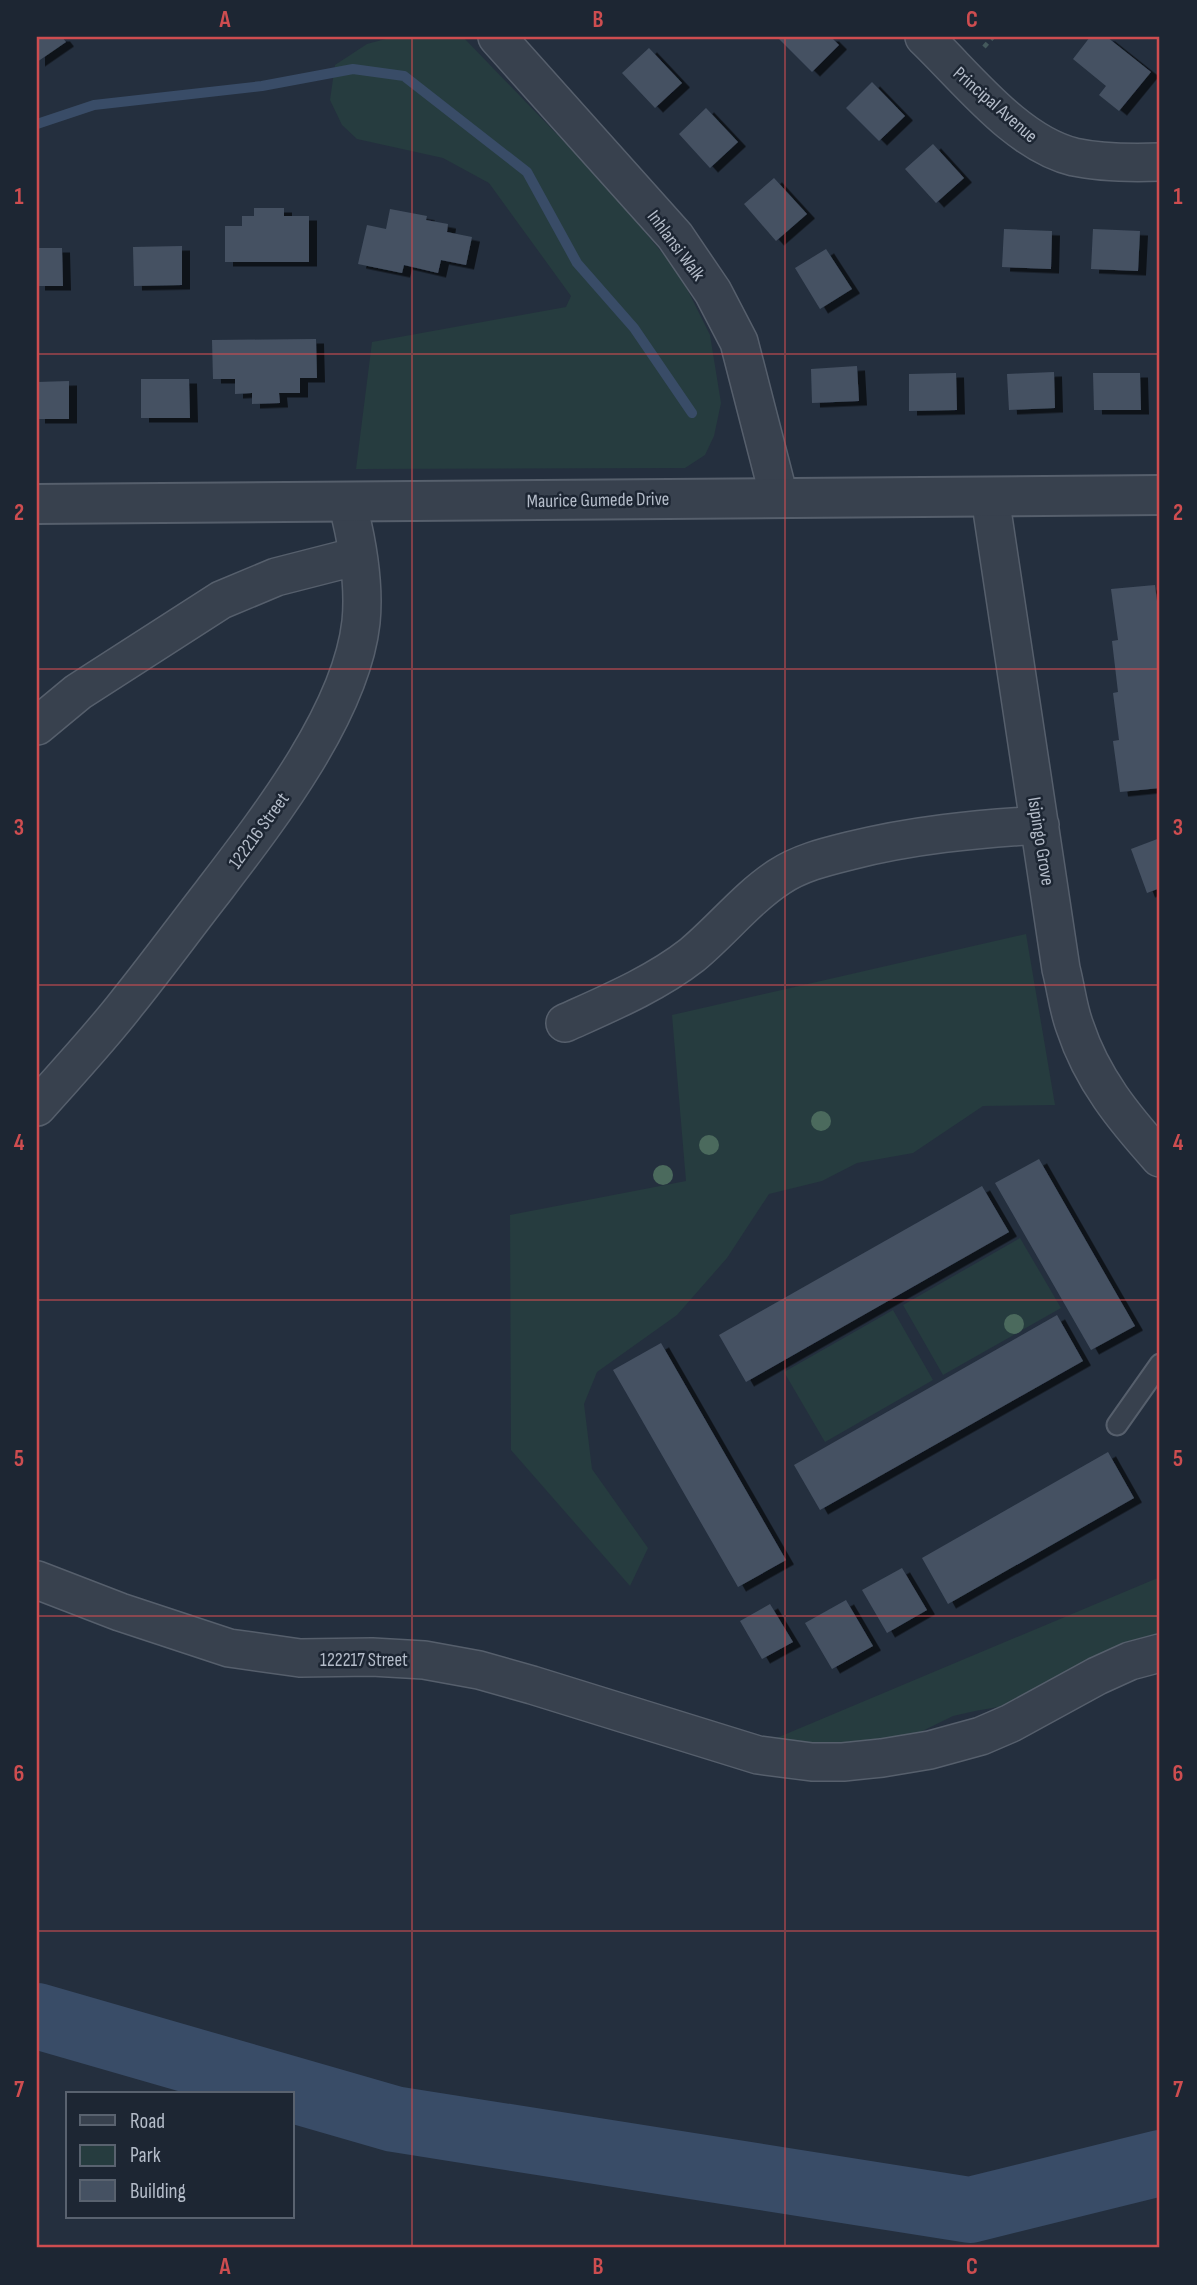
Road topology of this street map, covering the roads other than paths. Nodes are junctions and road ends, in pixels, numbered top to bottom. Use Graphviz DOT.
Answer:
graph roads {
  1 [pos="497,37"];
  2 [pos="924,37"];
  3 [pos="1160,162"];
  4 [pos="1160,495"];
  5 [pos="779,497"];
  6 [pos="990,497"];
  7 [pos="348,502"];
  8 [pos="37,504"];
  9 [pos="358,556"];
  10 [pos="37,726"];
  11 [pos="1040,825"];
  12 [pos="565,1023"];
  13 [pos="37,1108"];
  14 [pos="1160,1158"];
  15 [pos="1160,1364"];
  16 [pos="1117,1425"];
  17 [pos="37,1580"];
  18 [pos="1160,1653"];
  1 -- 5 [label="street, Inhlansi Walk"];
  2 -- 3 [label="street, Principal Avenue"];
  4 -- 6 [label="street, Maurice Gumede Drive"];
  5 -- 6 [label="street, Maurice Gumede Drive"];
  5 -- 7 [label="street, Maurice Gumede Drive"];
  6 -- 11 [label="street, Isipingo Grove"];
  7 -- 8 [label="street, Maurice Gumede Drive"];
  7 -- 9 [label="street, 122216 Street"];
  9 -- 10 [label="street"];
  9 -- 13 [label="street, 122216 Street"];
  11 -- 12 [label="street"];
  11 -- 14 [label="street, Isipingo Grove"];
  15 -- 16 [label="lane"];
  17 -- 18 [label="street, 122217 Street"];
}
